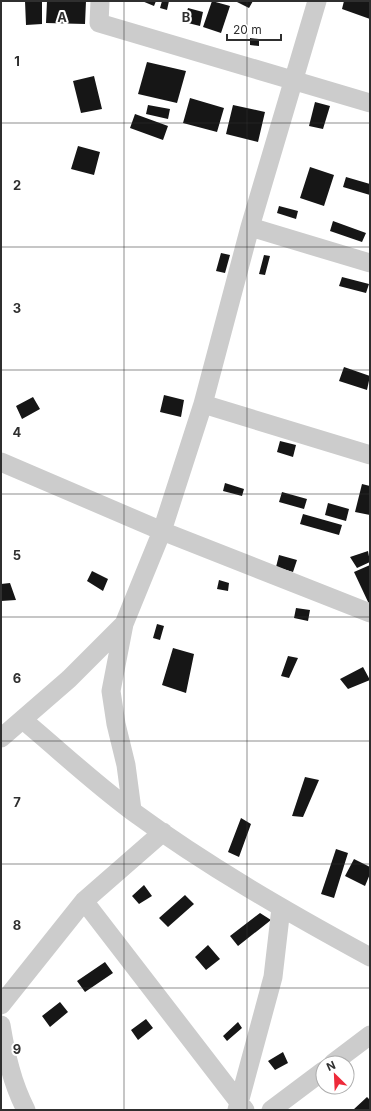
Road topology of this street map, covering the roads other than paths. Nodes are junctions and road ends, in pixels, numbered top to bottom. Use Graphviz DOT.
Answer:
graph roads {
  1 [pos="100,1"];
  2 [pos="317,1"];
  3 [pos="293,80"];
  4 [pos="370,103"];
  5 [pos="250,226"];
  6 [pos="370,263"];
  7 [pos="203,404"];
  8 [pos="370,456"];
  9 [pos="1,462"];
  10 [pos="162,531"];
  11 [pos="370,613"];
  12 [pos="124,624"];
  13 [pos="23,720"];
  14 [pos="1,738"];
  15 [pos="132,810"];
  16 [pos="163,832"];
  17 [pos="84,901"];
  18 [pos="281,908"];
  19 [pos="370,956"];
  20 [pos="1,1005"];
  21 [pos="1,1025"];
  22 [pos="370,1035"];
  23 [pos="344,1055"];
  24 [pos="315,1077"];
  25 [pos="17,1093"];
  26 [pos="240,1107"];
  27 [pos="9,1110"];
  28 [pos="26,1110"];
  29 [pos="271,1110"];
  1 -- 3 [label="street"];
  2 -- 3 [label="street"];
  3 -- 4 [label="street"];
  3 -- 5 [label="street"];
  5 -- 6 [label="street"];
  5 -- 7 [label="street"];
  7 -- 8 [label="street"];
  7 -- 10 [label="street"];
  9 -- 10 [label="street"];
  10 -- 11 [label="street"];
  10 -- 12 [label="street"];
  12 -- 13 [label="street"];
  12 -- 15 [label="street"];
  13 -- 14 [label="street"];
  13 -- 15 [label="street"];
  15 -- 16 [label="street"];
  16 -- 17 [label="street"];
  16 -- 18 [label="street"];
  17 -- 20 [label="street"];
  17 -- 26 [label="street"];
  18 -- 19 [label="street"];
  18 -- 26 [label="street"];
  21 -- 25 [label="street"];
  22 -- 23 [label="street"];
  24 -- 29 [label="street"];
  25 -- 27 [label="street"];
  25 -- 28 [label="street"];
}
